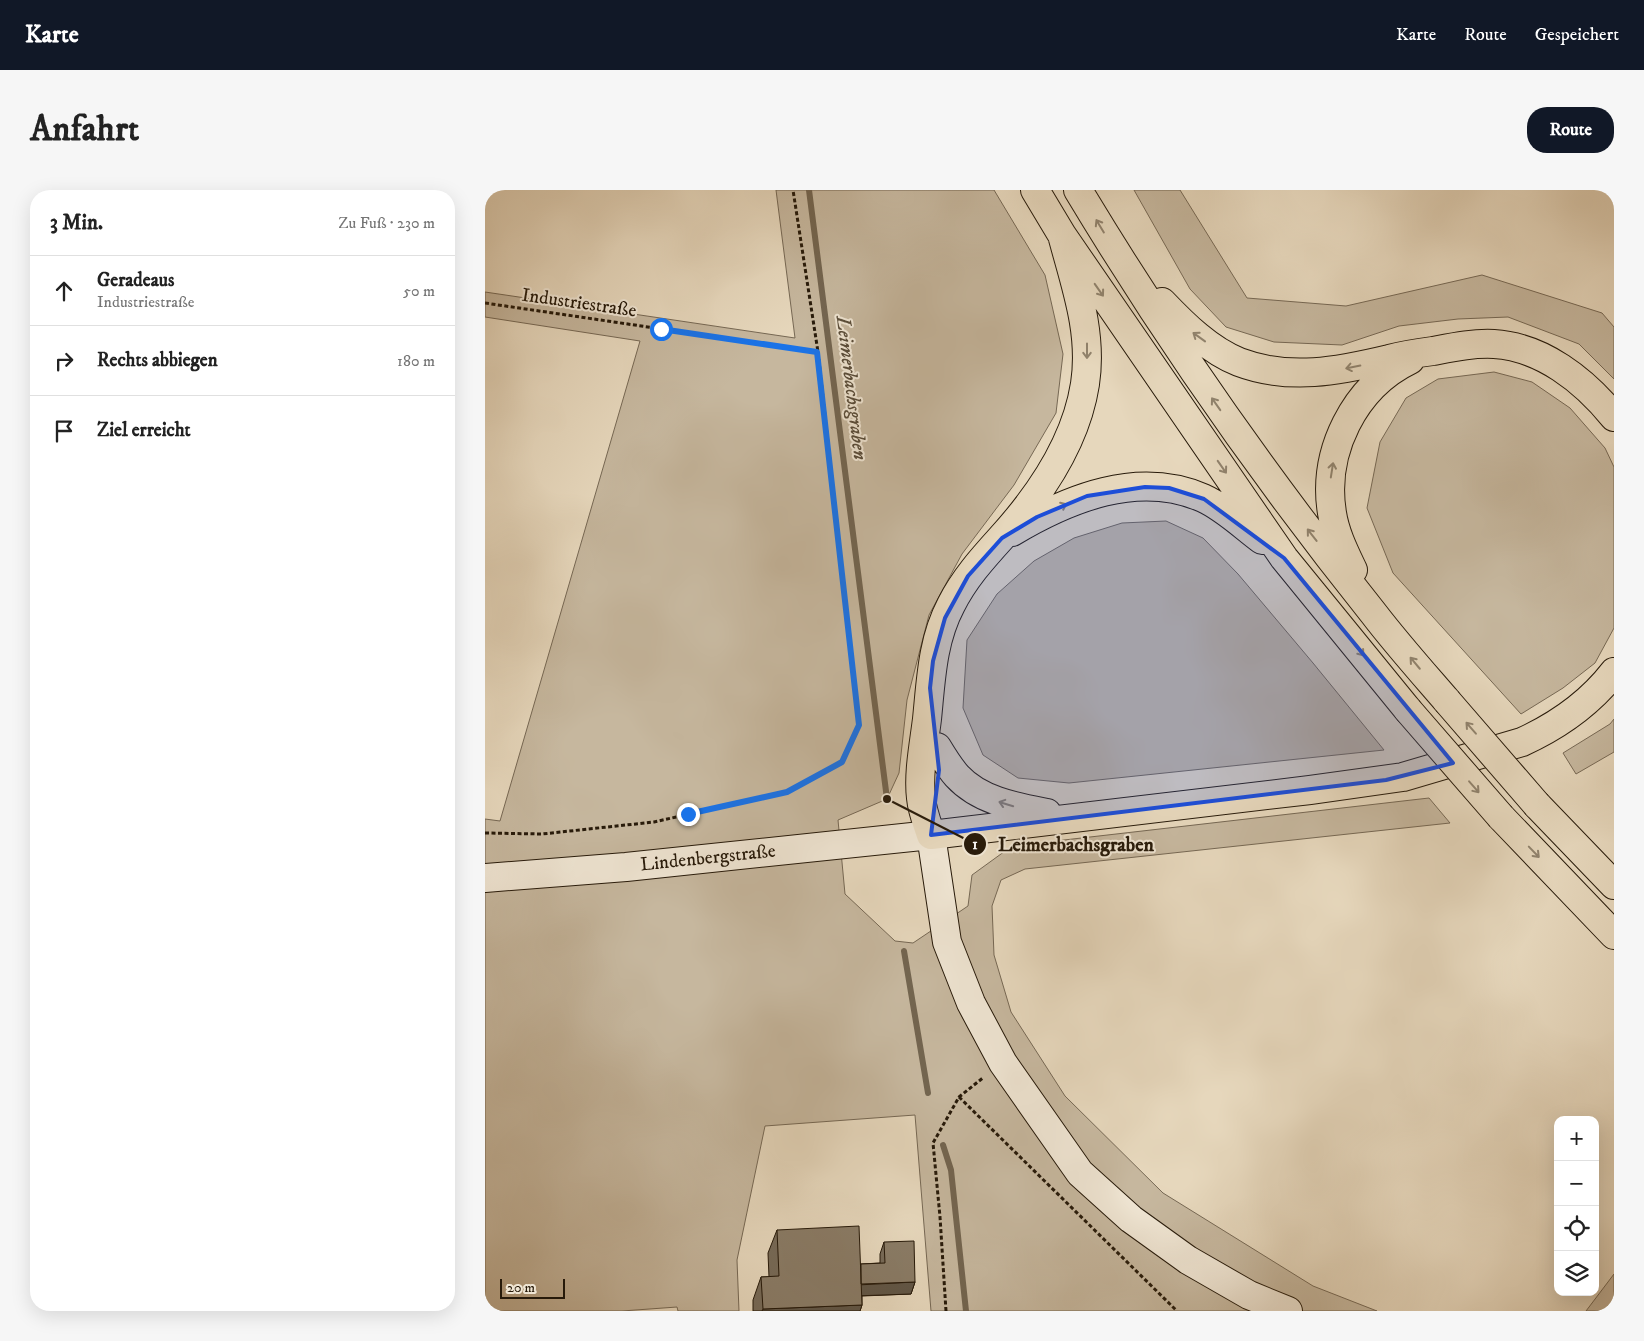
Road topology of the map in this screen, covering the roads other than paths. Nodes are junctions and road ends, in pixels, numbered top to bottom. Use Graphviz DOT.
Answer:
graph roads {
  1 [pos="1035,190"];
  2 [pos="1078,190"];
  3 [pos="1062,236"];
  4 [pos="1122,262"];
  5 [pos="1435,350"];
  6 [pos="1614,416"];
  7 [pos="1002,538"];
  8 [pos="1284,558"];
  9 [pos="1374,615"];
  10 [pos="1614,672"];
  11 [pos="930,688"];
  12 [pos="937,747"];
  13 [pos="1071,818"];
  14 [pos="931,835"];
  15 [pos="485,878"];
  16 [pos="1614,886"];
  17 [pos="1614,935"];
  18 [pos="1288,1311"];
  1 -- 3 [label="highway"];
  4 -- 2 [label="highway, one-way"];
  3 -- 7 [label="highway, one-way"];
  3 -- 8 [label="highway, one-way"];
  5 -- 4 [label="highway, one-way"];
  9 -- 4 [label="highway, one-way"];
  5 -- 6 [label="highway"];
  9 -- 5 [label="highway, one-way"];
  7 -- 8 [label="highway, one-way"];
  7 -- 11 [label="highway"];
  8 -- 17 [label="highway, one-way, bridge"];
  16 -- 9 [label="highway, one-way, bridge"];
  10 -- 13 [label="highway"];
  11 -- 12 [label="highway"];
  11 -- 14 [label="highway"];
  13 -- 12 [label="highway, one-way"];
  12 -- 14 [label="highway"];
  13 -- 14 [label="highway"];
  14 -- 15 [label="main road, Lindenbergstraße"];
  14 -- 18 [label="main road"];
}
